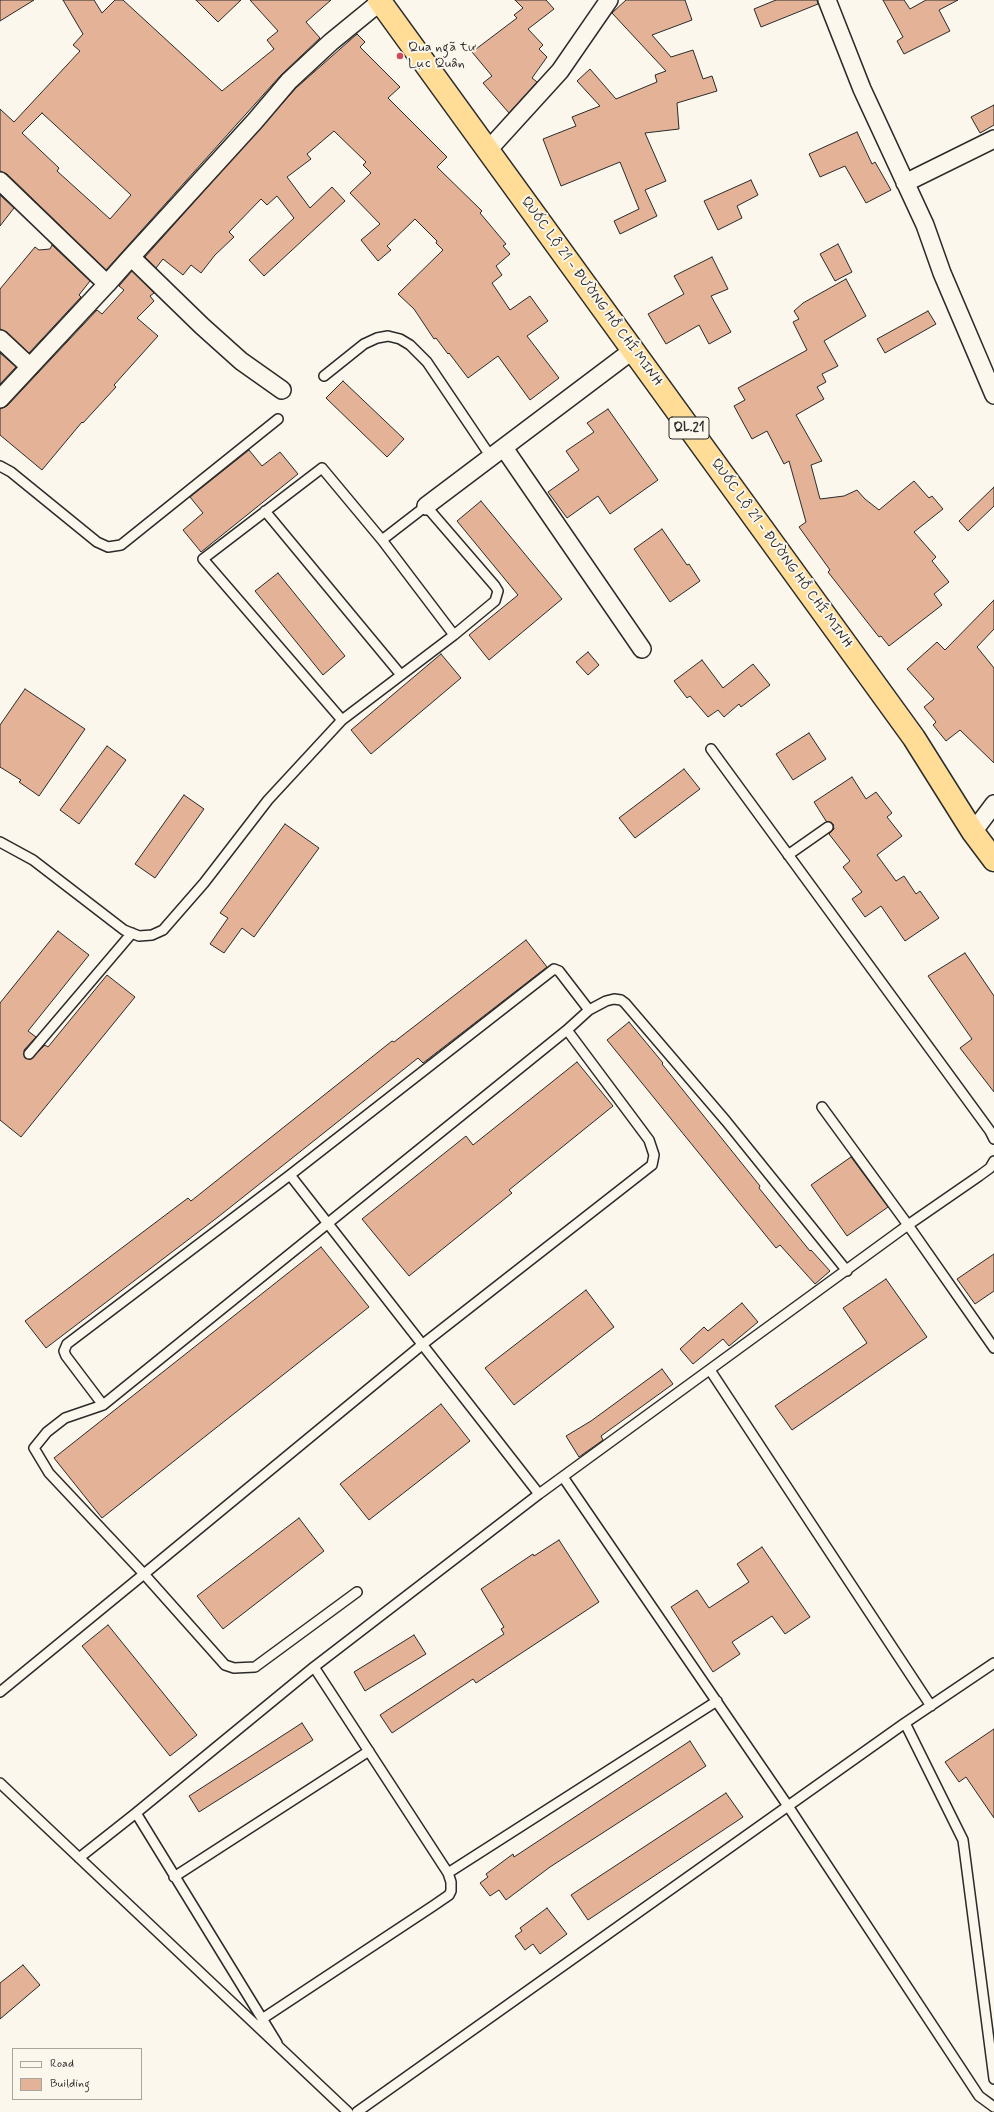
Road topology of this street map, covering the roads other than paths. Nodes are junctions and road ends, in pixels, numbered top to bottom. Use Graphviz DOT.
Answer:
graph roads {
  1 [pos="609,0"];
  2 [pos="827,0"];
  3 [pos="380,1"];
  4 [pos="994,139"];
  5 [pos="488,149"];
  6 [pos="0,181"];
  7 [pos="905,183"];
  8 [pos="132,256"];
  9 [pos="106,284"];
  10 [pos="0,339"];
  11 [pos="633,350"];
  12 [pos="30,366"];
  13 [pos="324,376"];
  14 [pos="282,390"];
  15 [pos="994,395"];
  16 [pos="0,399"];
  17 [pos="278,419"];
  18 [pos="498,453"];
  19 [pos="0,466"];
  20 [pos="426,506"];
  21 [pos="265,511"];
  22 [pos="382,540"];
  23 [pos="454,635"];
  24 [pos="642,649"];
  25 [pos="402,675"];
  26 [pos="342,720"];
  27 [pos="711,749"];
  28 [pos="994,804"];
  29 [pos="828,827"];
  30 [pos="973,832"];
  31 [pos="0,842"];
  32 [pos="788,855"];
  33 [pos="994,860"];
  34 [pos="132,933"];
  35 [pos="589,1010"];
  36 [pos="567,1030"];
  37 [pos="30,1054"];
  38 [pos="822,1107"];
  39 [pos="994,1139"];
  40 [pos="994,1161"];
  41 [pos="290,1175"];
  42 [pos="329,1223"];
  43 [pos="908,1225"];
  44 [pos="847,1272"];
  45 [pos="423,1344"];
  46 [pos="994,1348"];
  47 [pos="710,1370"];
  48 [pos="103,1405"];
  49 [pos="563,1477"];
  50 [pos="539,1494"];
  51 [pos="144,1574"];
  52 [pos="357,1592"];
  53 [pos="994,1663"];
  54 [pos="314,1668"];
  55 [pos="0,1692"];
  56 [pos="717,1701"];
  57 [pos="931,1706"];
  58 [pos="905,1723"];
  59 [pos="369,1751"];
  60 [pos="0,1783"];
  61 [pos="788,1806"];
  62 [pos="136,1813"];
  63 [pos="79,1858"];
  64 [pos="448,1873"];
  65 [pos="174,1877"];
  66 [pos="262,2019"];
  67 [pos="277,2043"];
  68 [pos="994,2079"];
  69 [pos="994,2107"];
  70 [pos="348,2112"];
  71 [pos="357,2112"];
  1 -- 5 [label="street"];
  2 -- 7 [label="street"];
  3 -- 5 [label="highway, QUỐC LỘ 21 - ĐƯỜNG HỒ CHÍ MINH / QL.21"];
  3 -- 8 [label="street"];
  4 -- 7 [label="street"];
  5 -- 11 [label="highway, QUỐC LỘ 21 - ĐƯỜNG HỒ CHÍ MINH / QL.21"];
  6 -- 9 [label="street"];
  7 -- 15 [label="street"];
  8 -- 9 [label="street"];
  8 -- 14 [label="street"];
  9 -- 12 [label="street"];
  10 -- 12 [label="street"];
  11 -- 18 [label="street"];
  11 -- 30 [label="highway, QUỐC LỘ 21 - ĐƯỜNG HỒ CHÍ MINH / QL.21"];
  12 -- 16 [label="street"];
  13 -- 18 [label="lane"];
  17 -- 19 [label="lane"];
  18 -- 20 [label="street"];
  18 -- 24 [label="street"];
  20 -- 22 [label="lane"];
  20 -- 23 [label="lane"];
  21 -- 22 [label="lane"];
  21 -- 25 [label="lane"];
  21 -- 26 [label="lane"];
  22 -- 23 [label="lane"];
  23 -- 25 [label="lane"];
  25 -- 26 [label="lane"];
  26 -- 34 [label="lane"];
  27 -- 32 [label="lane"];
  28 -- 30 [label="street"];
  29 -- 32 [label="lane"];
  30 -- 33 [label="highway, QUỐC LỘ 21 - ĐƯỜNG HỒ CHÍ MINH / QL.21"];
  31 -- 34 [label="lane"];
  32 -- 39 [label="lane"];
  34 -- 37 [label="lane"];
  35 -- 36 [label="lane"];
  35 -- 41 [label="lane"];
  35 -- 44 [label="lane"];
  36 -- 42 [label="lane"];
  36 -- 45 [label="lane"];
  38 -- 43 [label="lane"];
  40 -- 43 [label="lane"];
  41 -- 42 [label="lane"];
  41 -- 48 [label="lane"];
  42 -- 45 [label="lane"];
  42 -- 48 [label="lane"];
  43 -- 44 [label="lane"];
  43 -- 46 [label="lane"];
  44 -- 47 [label="lane"];
  45 -- 50 [label="lane"];
  45 -- 51 [label="lane"];
  47 -- 49 [label="lane"];
  47 -- 57 [label="lane"];
  48 -- 51 [label="lane"];
  49 -- 50 [label="lane"];
  49 -- 56 [label="lane"];
  50 -- 54 [label="lane"];
  51 -- 52 [label="lane"];
  51 -- 55 [label="lane"];
  53 -- 57 [label="lane"];
  54 -- 59 [label="lane"];
  54 -- 62 [label="lane"];
  56 -- 61 [label="lane"];
  56 -- 64 [label="lane"];
  57 -- 58 [label="lane"];
  58 -- 61 [label="lane"];
  58 -- 68 [label="lane"];
  59 -- 64 [label="lane"];
  59 -- 65 [label="lane"];
  60 -- 63 [label="lane"];
  61 -- 69 [label="lane"];
  61 -- 71 [label="lane"];
  62 -- 63 [label="lane"];
  62 -- 65 [label="lane"];
  63 -- 67 [label="lane"];
  64 -- 66 [label="lane"];
  65 -- 66 [label="lane"];
  66 -- 67 [label="lane"];
  67 -- 70 [label="lane"];
}
